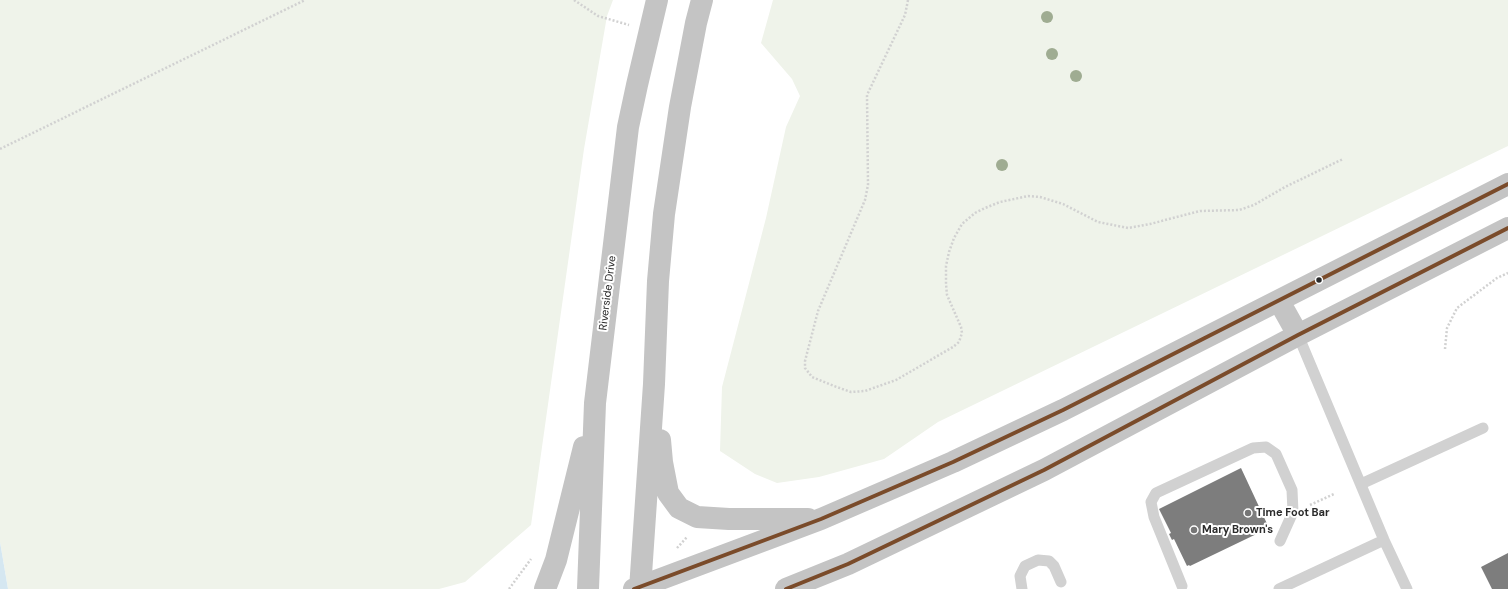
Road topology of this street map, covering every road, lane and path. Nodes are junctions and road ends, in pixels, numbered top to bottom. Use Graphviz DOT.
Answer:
graph roads {
  1 [pos="305,0"];
  2 [pos="574,0"];
  3 [pos="657,0"];
  4 [pos="702,0"];
  5 [pos="908,0"];
  6 [pos="650,30"];
  7 [pos="0,149"];
  8 [pos="1343,159"];
  9 [pos="1508,184"];
  10 [pos="1508,228"];
  11 [pos="1508,273"];
  12 [pos="1279,301"];
  13 [pos="1298,335"];
  14 [pos="1446,349"];
  15 [pos="654,384"];
  16 [pos="595,403"];
  17 [pos="1482,428"];
  18 [pos="1361,484"];
  19 [pos="1334,494"];
  20 [pos="1293,512"];
  21 [pos="821,519"];
  22 [pos="690,534"];
  23 [pos="1384,540"];
  24 [pos="1280,541"];
  25 [pos="672,553"];
  26 [pos="1061,582"];
  27 [pos="1182,586"];
  28 [pos="638,588"];
  29 [pos="545,589"];
  30 [pos="588,589"];
  31 [pos="786,589"];
  32 [pos="1022,589"];
  33 [pos="1280,589"];
  34 [pos="1407,589"];
  1 -- 7 [label="path"];
  2 -- 6 [label="path"];
  3 -- 6 [label="main road, Riverside Drive"];
  4 -- 15 [label="main road"];
  5 -- 8 [label="path"];
  6 -- 16 [label="main road, Riverside Drive"];
  9 -- 12 [label="main road"];
  10 -- 13 [label="main road"];
  11 -- 14 [label="path"];
  12 -- 13 [label="main road"];
  12 -- 21 [label="main road"];
  13 -- 18 [label="lane"];
  13 -- 31 [label="main road"];
  15 -- 21 [label="main road"];
  15 -- 28 [label="main road"];
  16 -- 29 [label="main road"];
  16 -- 30 [label="main road, Riverside Drive"];
  17 -- 18 [label="lane"];
  18 -- 23 [label="lane"];
  19 -- 20 [label="path"];
  20 -- 24 [label="lane"];
  20 -- 27 [label="lane"];
  21 -- 28 [label="main road"];
  22 -- 25 [label="path"];
  23 -- 33 [label="lane"];
  23 -- 34 [label="lane"];
  26 -- 32 [label="lane"];
}
